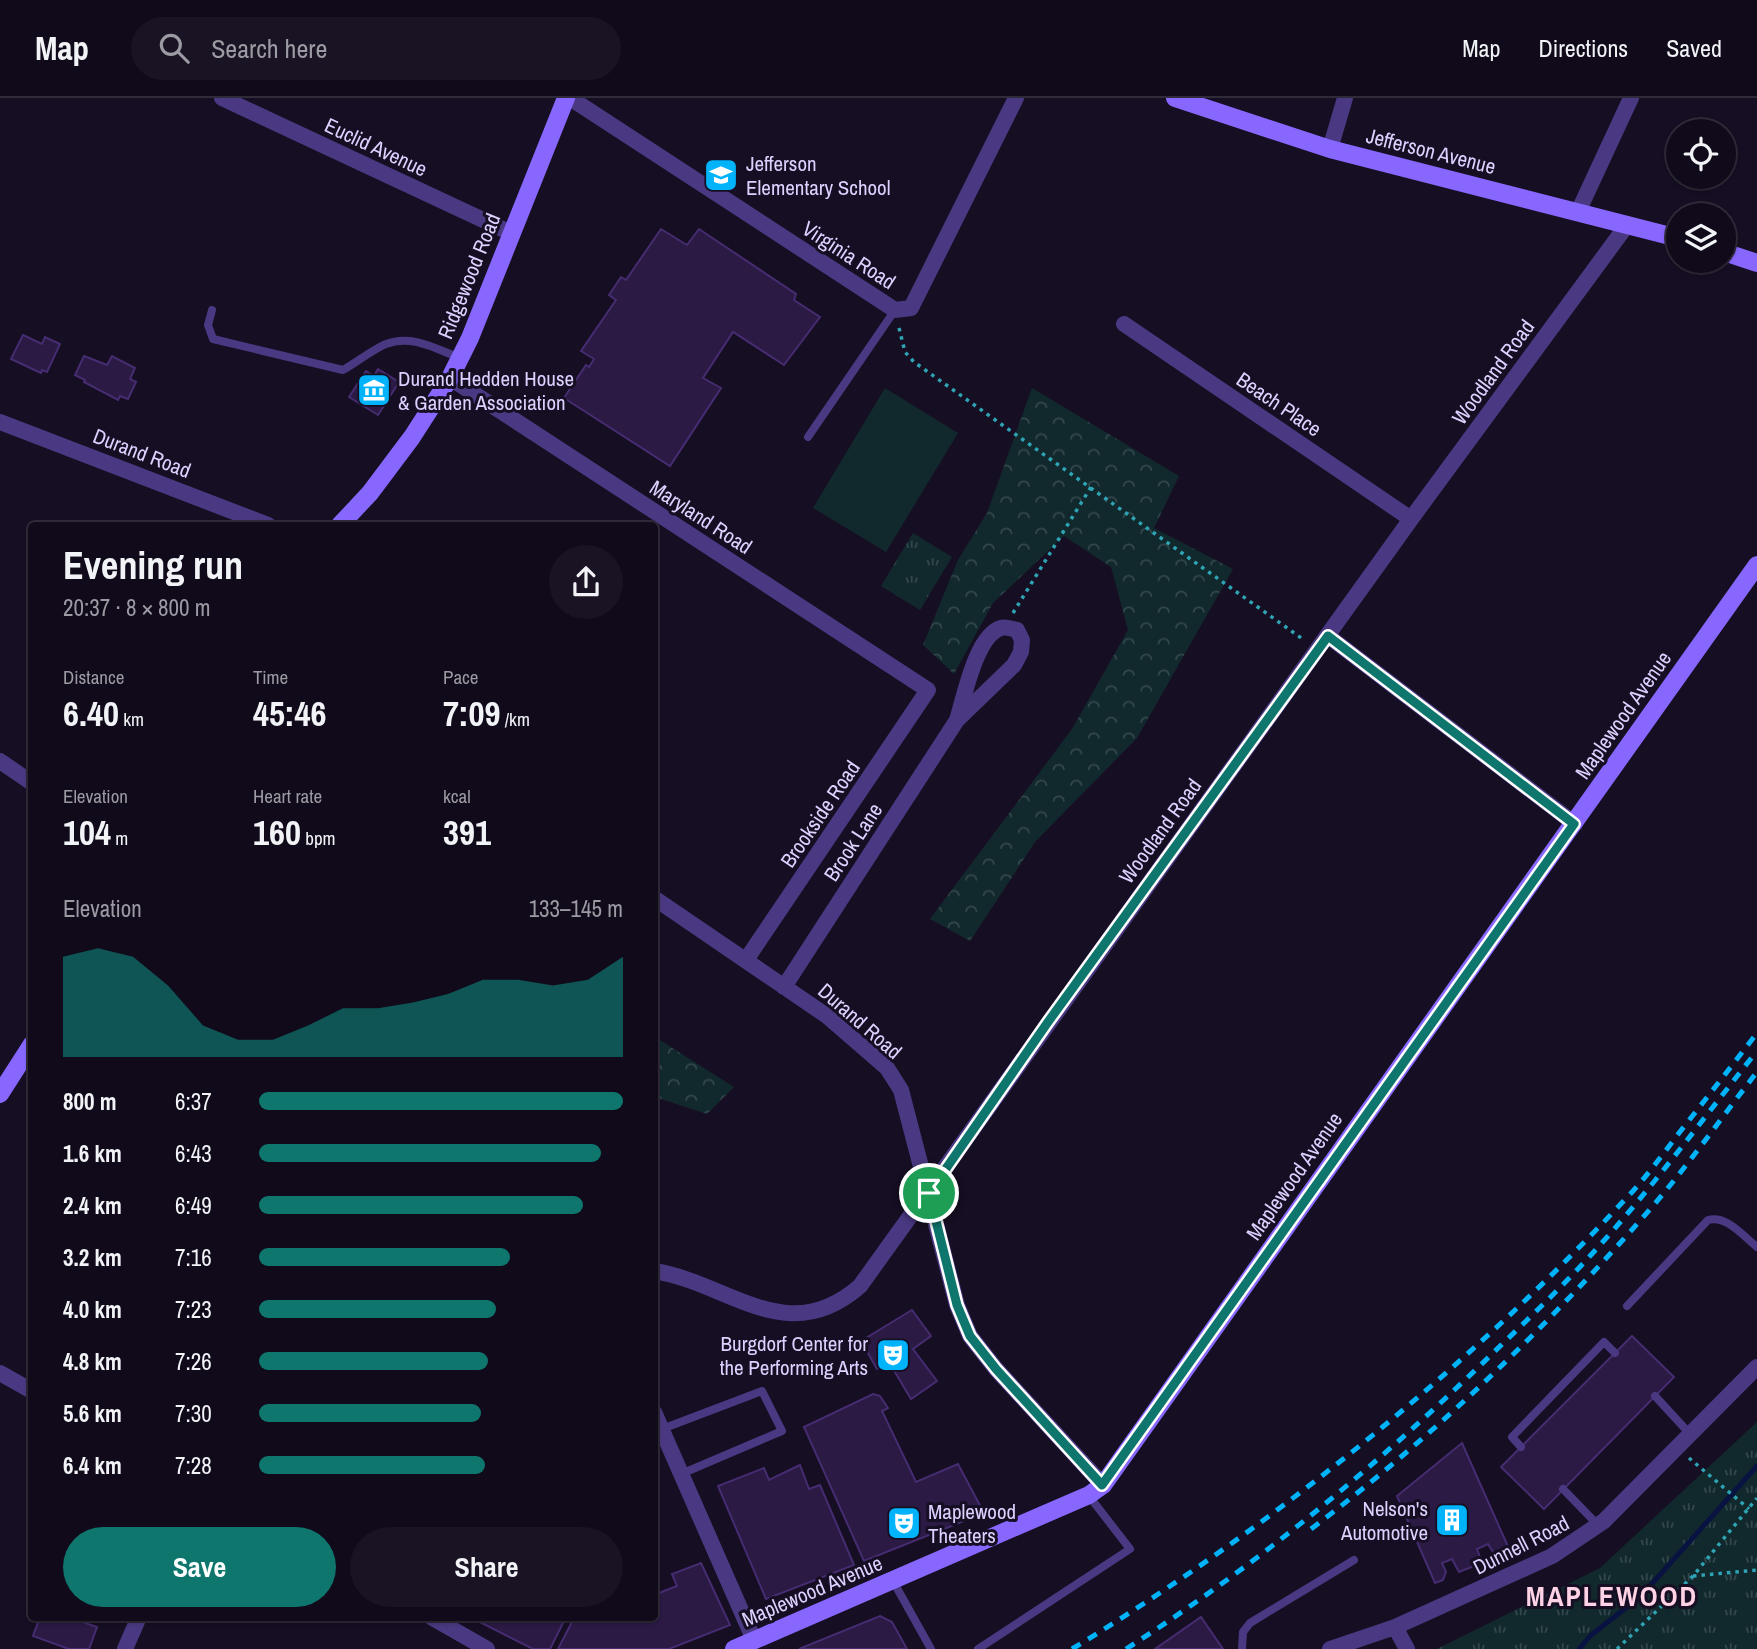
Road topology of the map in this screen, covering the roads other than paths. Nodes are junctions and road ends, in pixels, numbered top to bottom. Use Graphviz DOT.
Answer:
graph roads {
  1 [pos="222,98"];
  2 [pos="568,98"];
  3 [pos="1016,98"];
  4 [pos="1175,98"];
  5 [pos="1345,98"];
  6 [pos="1631,98"];
  7 [pos="1330,149"];
  8 [pos="1578,212"];
  9 [pos="1627,225"];
  10 [pos="511,233"];
  11 [pos="1666,235"];
  12 [pos="1736,256"];
  13 [pos="1757,263"];
  14 [pos="212,310"];
  15 [pos="895,310"];
  16 [pos="1124,324"];
  17 [pos="460,358"];
  18 [pos="450,378"];
  19 [pos="0,422"];
  20 [pos="808,437"];
  21 [pos="1410,519"];
  22 [pos="260,522"];
  23 [pos="343,522"];
  24 [pos="1757,565"];
  25 [pos="1328,636"];
  26 [pos="928,690"];
  27 [pos="957,720"];
  28 [pos="0,761"];
  29 [pos="28,780"];
  30 [pos="1574,824"];
  31 [pos="658,901"];
  32 [pos="746,960"];
  33 [pos="784,986"];
  34 [pos="28,1050"];
  35 [pos="0,1094"];
  36 [pos="929,1193"];
  37 [pos="1757,1247"];
  38 [pos="658,1272"];
  39 [pos="1627,1306"];
  40 [pos="1615,1353"];
  41 [pos="1757,1367"];
  42 [pos="0,1373"];
  43 [pos="28,1389"];
  44 [pos="1655,1396"];
  45 [pos="658,1420"];
  46 [pos="662,1429"];
  47 [pos="1690,1434"];
  48 [pos="1521,1447"];
  49 [pos="681,1474"];
  50 [pos="1563,1489"];
  51 [pos="1096,1490"];
  52 [pos="1598,1525"];
  53 [pos="1354,1560"];
  54 [pos="893,1581"];
  55 [pos="137,1621"];
  56 [pos="438,1621"];
  57 [pos="1395,1628"];
  58 [pos="754,1640"];
  59 [pos="125,1649"];
  60 [pos="486,1649"];
  61 [pos="736,1649"];
  62 [pos="931,1649"];
  63 [pos="978,1649"];
  64 [pos="1242,1649"];
  65 [pos="1329,1649"];
  66 [pos="1407,1649"];
  1 -- 10 [label="street, Euclid Avenue"];
  2 -- 10 [label="street, Ridgewood Road"];
  2 -- 15 [label="street, Virginia Road"];
  3 -- 15 [label="street"];
  4 -- 7 [label="street, Jefferson Avenue"];
  5 -- 7 [label="street"];
  6 -- 8 [label="street"];
  7 -- 8 [label="street, Jefferson Avenue"];
  8 -- 9 [label="street, Jefferson Avenue"];
  9 -- 11 [label="street, Jefferson Avenue"];
  9 -- 21 [label="street, Woodland Road"];
  10 -- 17 [label="street, Ridgewood Road"];
  12 -- 13 [label="street"];
  14 -- 17 [label="lane"];
  15 -- 20 [label="lane"];
  16 -- 21 [label="street, Beach Place"];
  17 -- 18 [label="street, Ridgewood Road"];
  18 -- 23 [label="street, Ridgewood Road"];
  18 -- 26 [label="street, Maryland Road"];
  19 -- 22 [label="street, Durand Road"];
  21 -- 25 [label="street, Woodland Road"];
  24 -- 30 [label="street, Maplewood Avenue"];
  25 -- 30 [label="street"];
  25 -- 36 [label="street, Woodland Road"];
  26 -- 32 [label="street, Brookside Road"];
  27 -- 27 [label="street, Brook Lane"];
  27 -- 33 [label="street, Brook Lane"];
  28 -- 29 [label="street"];
  30 -- 51 [label="street, Maplewood Avenue"];
  31 -- 32 [label="street, Durand Road"];
  32 -- 33 [label="street, Durand Road"];
  33 -- 36 [label="street, Durand Road"];
  34 -- 35 [label="street"];
  36 -- 38 [label="street, Woodland Road"];
  36 -- 51 [label="street, Durand Road"];
  37 -- 39 [label="lane"];
  40 -- 48 [label="lane"];
  41 -- 47 [label="street, Dunnell Road"];
  42 -- 43 [label="street"];
  44 -- 47 [label="lane"];
  45 -- 46 [label="street"];
  46 -- 49 [label="street"];
  46 -- 49 [label="lane"];
  47 -- 52 [label="street, Dunnell Road"];
  49 -- 58 [label="street"];
  50 -- 52 [label="lane"];
  51 -- 54 [label="street, Maplewood Avenue"];
  51 -- 63 [label="lane"];
  52 -- 57 [label="street, Dunnell Road"];
  53 -- 64 [label="lane"];
  54 -- 58 [label="street, Maplewood Avenue"];
  54 -- 62 [label="lane"];
  55 -- 59 [label="street"];
  56 -- 60 [label="street"];
  57 -- 65 [label="street, Dunnell Road"];
  57 -- 66 [label="street"];
  58 -- 61 [label="street, Maplewood Avenue"];
}
